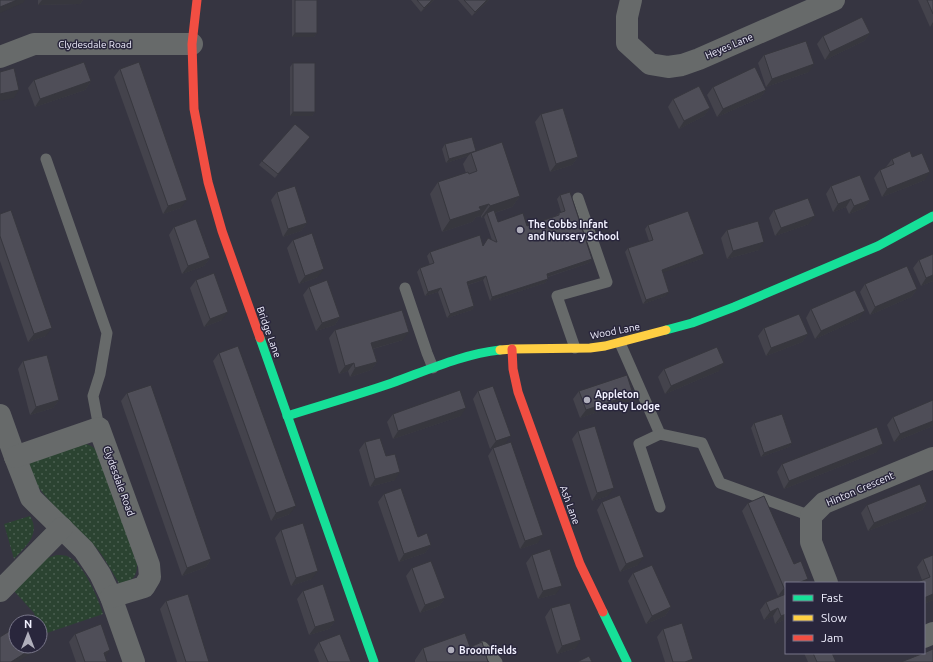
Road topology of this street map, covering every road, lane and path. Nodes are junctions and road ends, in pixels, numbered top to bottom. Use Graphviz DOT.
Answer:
graph roads {
  1 [pos="197,0"];
  2 [pos="631,0"];
  3 [pos="834,0"];
  4 [pos="192,44"];
  5 [pos="0,57"];
  6 [pos="46,159"];
  7 [pos="578,198"];
  8 [pos="933,216"];
  9 [pos="405,288"];
  10 [pos="620,343"];
  11 [pos="575,348"];
  12 [pos="512,349"];
  13 [pos="433,368"];
  14 [pos="0,414"];
  15 [pos="287,416"];
  16 [pos="99,428"];
  17 [pos="660,434"];
  18 [pos="15,456"];
  19 [pos="933,458"];
  20 [pos="660,506"];
  21 [pos="810,516"];
  22 [pos="62,528"];
  23 [pos="827,582"];
  24 [pos="0,591"];
  25 [pos="111,598"];
  26 [pos="483,648"];
  27 [pos="134,662"];
  28 [pos="374,662"];
  29 [pos="497,662"];
  30 [pos="628,662"];
  1 -- 4 [label="street, Bridge Lane"];
  2 -- 3 [label="street, Heyes Lane"];
  4 -- 5 [label="street, Clydesdale Road"];
  4 -- 15 [label="street, Bridge Lane"];
  6 -- 16 [label="lane"];
  7 -- 11 [label="lane"];
  8 -- 10 [label="street, Wood Lane"];
  9 -- 13 [label="lane"];
  10 -- 11 [label="street, Wood Lane"];
  10 -- 17 [label="lane"];
  11 -- 12 [label="street, Wood Lane"];
  12 -- 13 [label="street, Wood Lane"];
  12 -- 30 [label="street, Ash Lane"];
  13 -- 15 [label="street, Wood Lane"];
  14 -- 18 [label="street"];
  15 -- 28 [label="street, Bridge Lane"];
  16 -- 18 [label="street"];
  16 -- 25 [label="street, Clydesdale Road"];
  17 -- 20 [label="lane"];
  17 -- 21 [label="lane"];
  18 -- 22 [label="street"];
  19 -- 21 [label="street, Hinton Crescent"];
  21 -- 23 [label="street"];
  22 -- 24 [label="street"];
  22 -- 25 [label="street"];
  25 -- 27 [label="street"];
  26 -- 29 [label="lane"];
}
